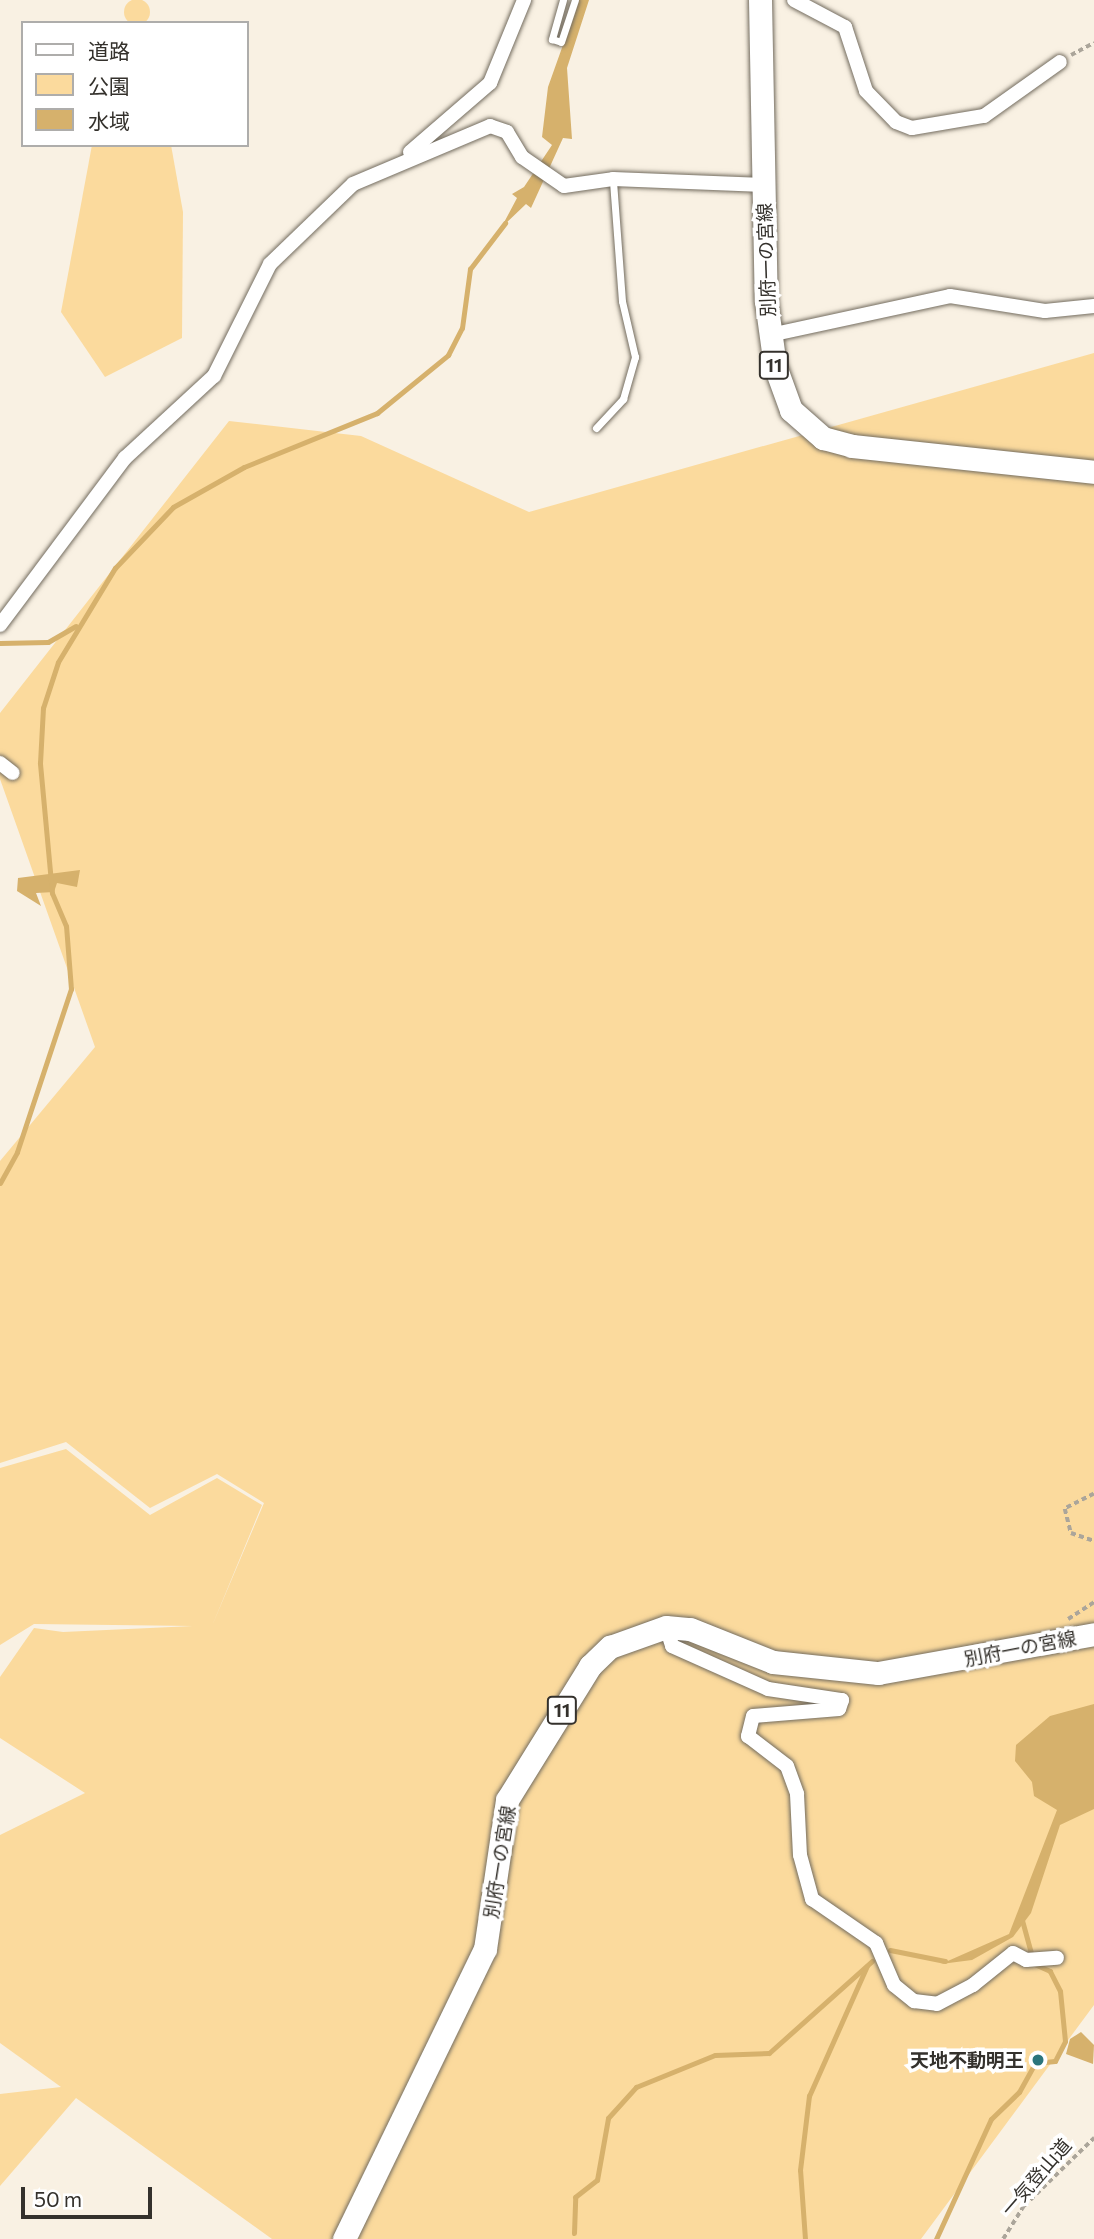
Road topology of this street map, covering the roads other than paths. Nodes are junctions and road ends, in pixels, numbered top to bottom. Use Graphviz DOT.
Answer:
graph roads {
  1 [pos="524,0"];
  2 [pos="563,0"];
  3 [pos="575,0"];
  4 [pos="760,0"];
  5 [pos="794,0"];
  6 [pos="1060,62"];
  7 [pos="399,162"];
  8 [pos="614,179"];
  9 [pos="764,185"];
  10 [pos="1094,306"];
  11 [pos="770,335"];
  12 [pos="596,428"];
  13 [pos="1094,472"];
  14 [pos="0,625"];
  15 [pos="0,762"];
  16 [pos="13,773"];
  17 [pos="666,1627"];
  18 [pos="1094,1634"];
  19 [pos="1056,1958"];
  20 [pos="344,2239"];
  1 -- 7 [label="street"];
  2 -- 3 [label="lane"];
  4 -- 9 [label="main road, 別府一の宮線 / 11"];
  5 -- 6 [label="street"];
  7 -- 8 [label="street"];
  7 -- 14 [label="street"];
  8 -- 9 [label="street"];
  8 -- 12 [label="lane"];
  9 -- 11 [label="main road, 別府一の宮線 / 11"];
  10 -- 11 [label="street"];
  11 -- 13 [label="main road, 別府一の宮線 / 11"];
  15 -- 16 [label="street"];
  17 -- 18 [label="main road, 別府一の宮線 / 11"];
  17 -- 19 [label="street"];
  17 -- 20 [label="main road, 別府一の宮線 / 11"];
}
